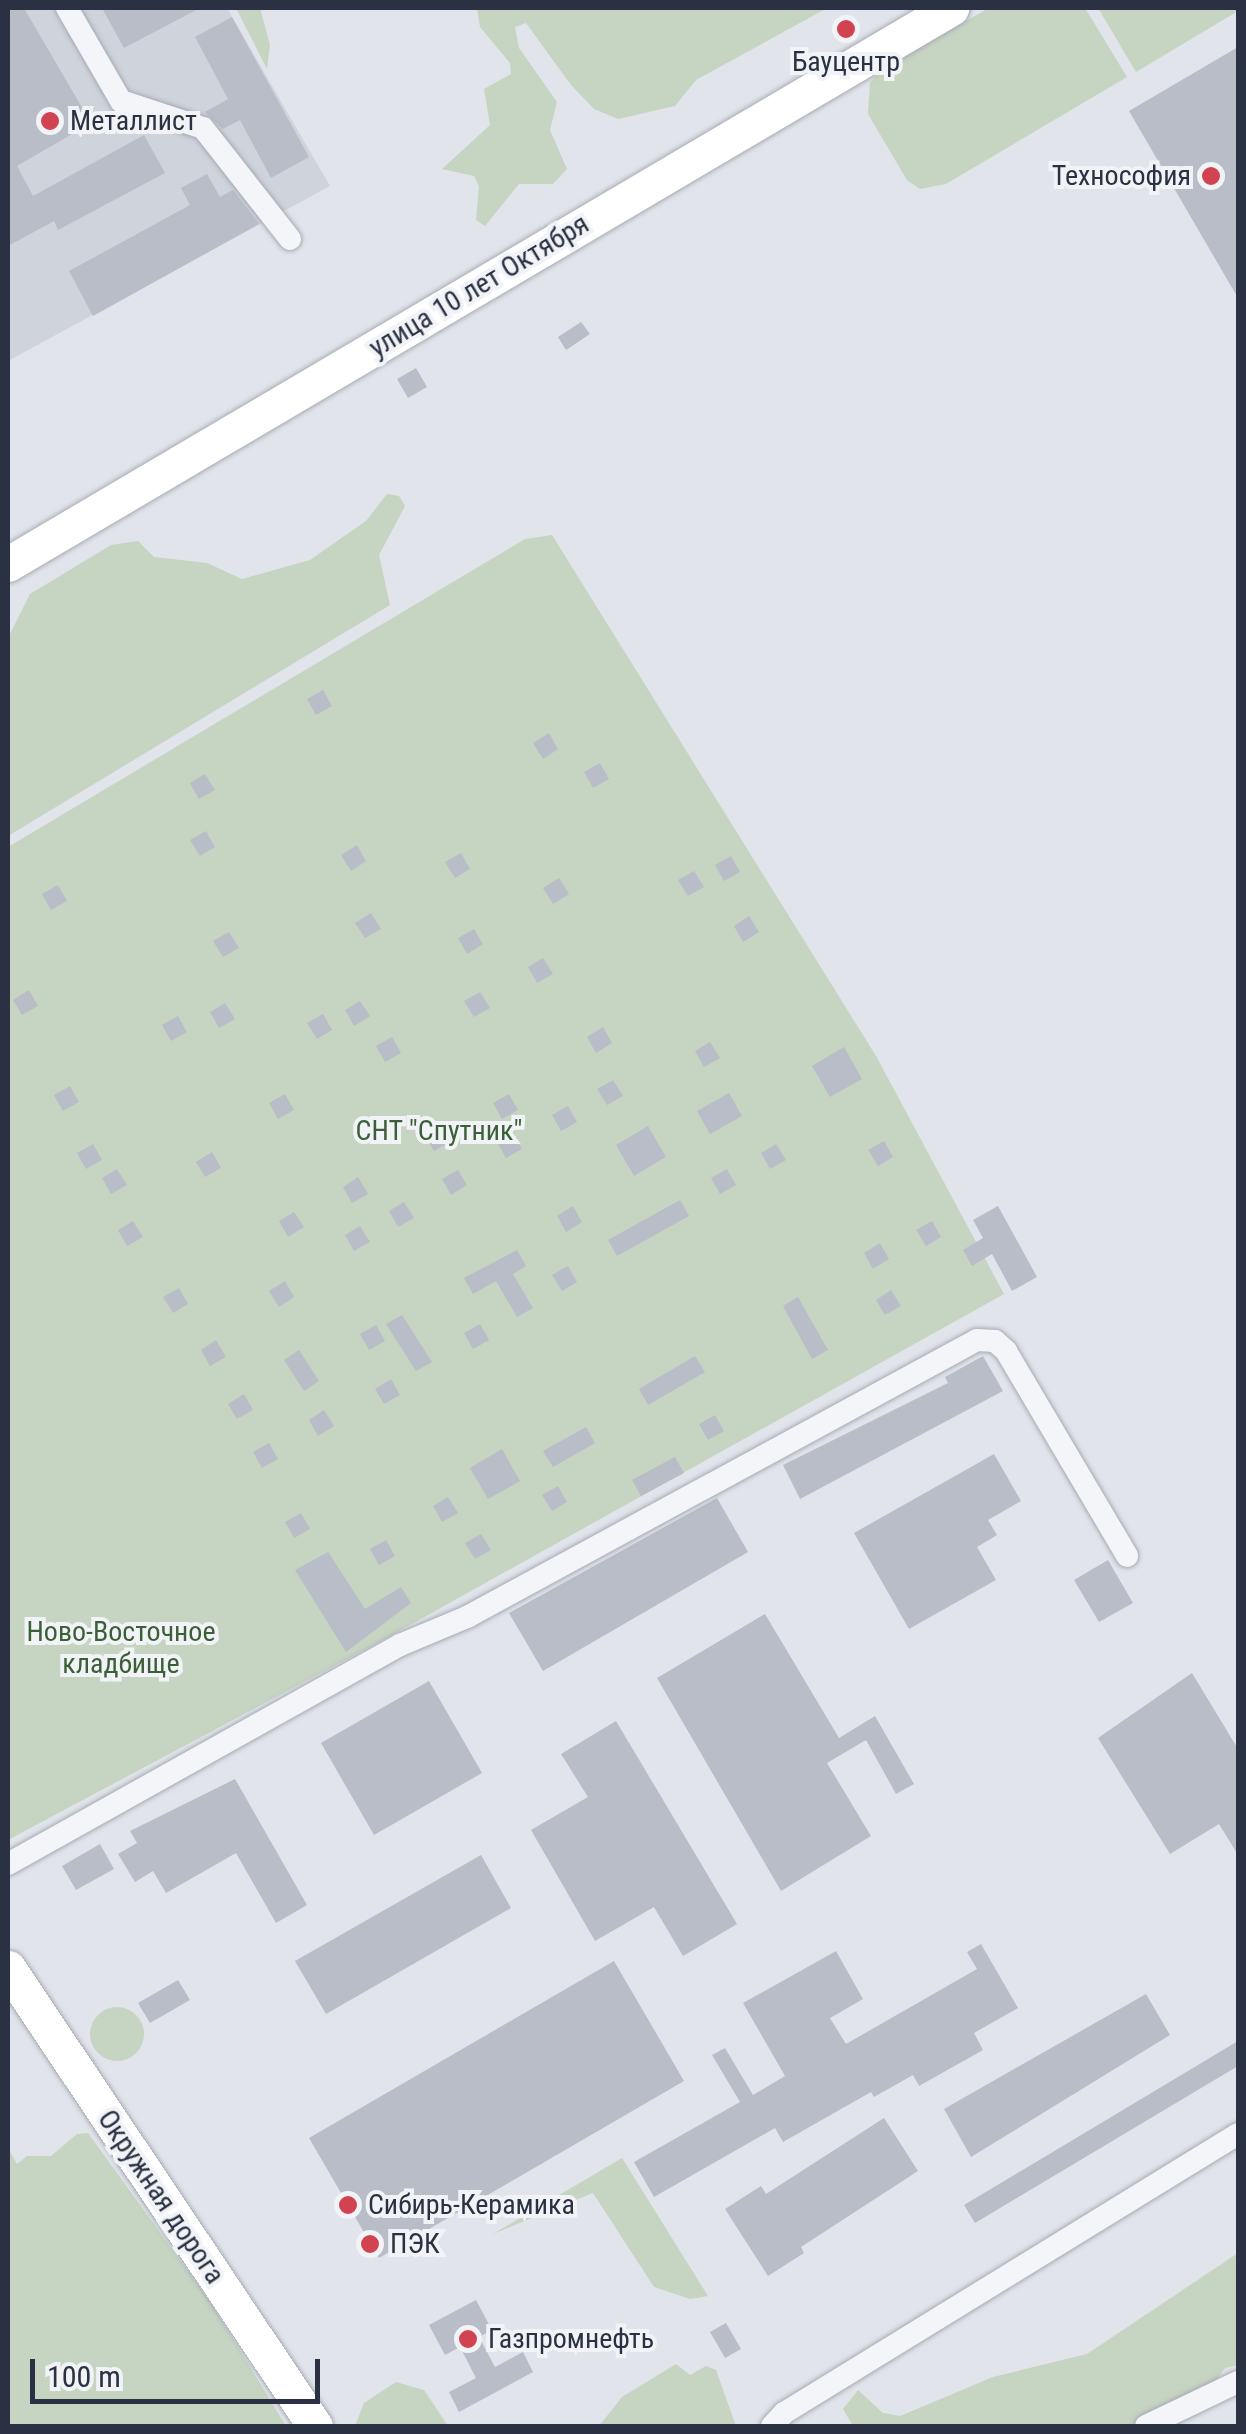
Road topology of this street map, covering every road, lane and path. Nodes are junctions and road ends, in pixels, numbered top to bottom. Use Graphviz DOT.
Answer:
graph roads {
  1 [pos="67,8"];
  2 [pos="951,8"];
  3 [pos="290,239"];
  4 [pos="8,564"];
  5 [pos="1127,1556"];
  6 [pos="8,1864"];
  7 [pos="8,1968"];
  8 [pos="1238,2134"];
  9 [pos="1236,2391"];
  10 [pos="315,2426"];
  11 [pos="772,2426"];
  12 [pos="1146,2426"];
  1 -- 3 [label="street"];
  2 -- 4 [label="main road, улица 10 лет Октября"];
  5 -- 6 [label="street"];
  7 -- 10 [label="main road, Окружная дорога"];
  8 -- 11 [label="street"];
  9 -- 12 [label="street"];
}
